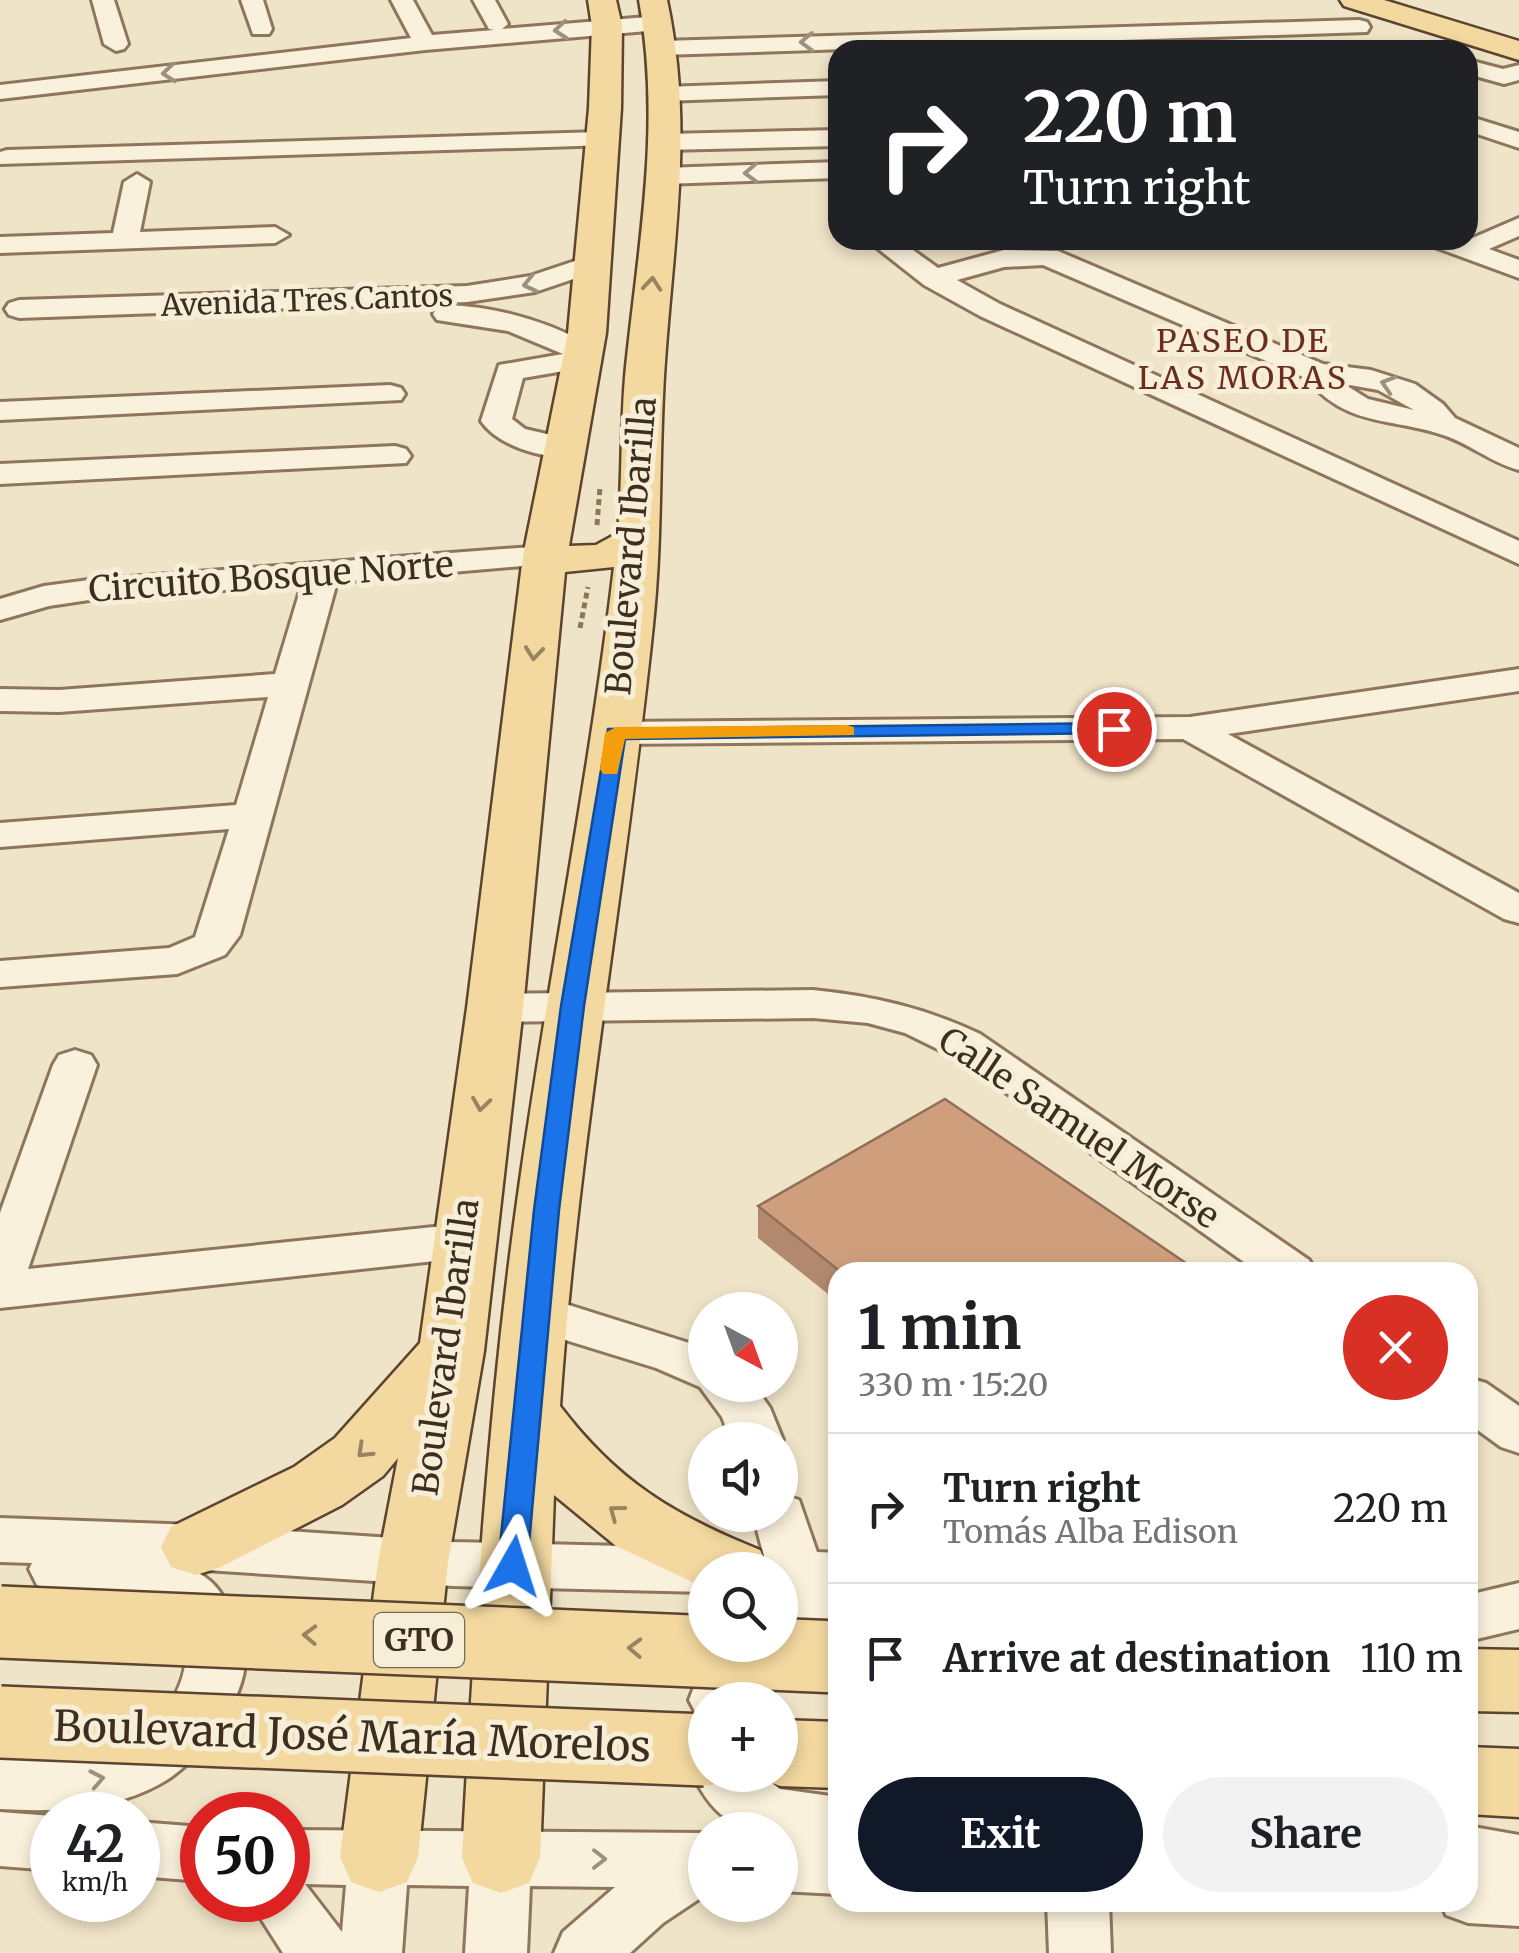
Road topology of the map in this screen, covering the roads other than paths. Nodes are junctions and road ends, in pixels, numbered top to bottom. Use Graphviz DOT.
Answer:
graph roads {
  1 [pos="103,0"];
  2 [pos="252,0"];
  3 [pos="402,0"];
  4 [pos="484,0"];
  5 [pos="1427,0"];
  6 [pos="604,13"];
  7 [pos="1357,13"];
  8 [pos="497,24"];
  9 [pos="658,24"];
  10 [pos="1077,35"];
  11 [pos="1308,40"];
  12 [pos="1512,41"];
  13 [pos="116,44"];
  14 [pos="425,44"];
  15 [pos="1478,54"];
  16 [pos="325,55"];
  17 [pos="1478,70"];
  18 [pos="1519,72"];
  19 [pos="828,88"];
  20 [pos="0,92"];
  21 [pos="664,94"];
  22 [pos="1478,126"];
  23 [pos="828,139"];
  24 [pos="1519,140"];
  25 [pos="600,146"];
  26 [pos="1519,149"];
  27 [pos="1478,150"];
  28 [pos="6,158"];
  29 [pos="664,164"];
  30 [pos="828,176"];
  31 [pos="168,181"];
  32 [pos="1519,226"];
  33 [pos="274,235"];
  34 [pos="1478,237"];
  35 [pos="125,240"];
  36 [pos="2,250"];
  37 [pos="895,250"];
  38 [pos="1468,250"];
  39 [pos="590,264"];
  40 [pos="1519,270"];
  41 [pos="934,279"];
  42 [pos="10,320"];
  43 [pos="584,349"];
  44 [pos="390,394"];
  45 [pos="327,397"];
  46 [pos="142,405"];
  47 [pos="642,410"];
  48 [pos="0,411"];
  49 [pos="566,448"];
  50 [pos="396,456"];
  51 [pos="320,460"];
  52 [pos="1519,460"];
  53 [pos="133,468"];
  54 [pos="0,474"];
  55 [pos="639,538"];
  56 [pos="1519,554"];
  57 [pos="545,556"];
  58 [pos="322,572"];
  59 [pos="0,610"];
  60 [pos="1519,680"];
  61 [pos="291,684"];
  62 [pos="0,700"];
  63 [pos="1190,728"];
  64 [pos="616,733"];
  65 [pos="251,816"];
  66 [pos="0,835"];
  67 [pos="1513,897"];
  68 [pos="0,974"];
  69 [pos="573,1006"];
  70 [pos="495,1008"];
  71 [pos="75,1065"];
  72 [pos="462,1242"];
  73 [pos="1278,1262"];
  74 [pos="0,1280"];
  75 [pos="0,1290"];
  76 [pos="537,1314"];
  77 [pos="451,1351"];
  78 [pos="688,1362"];
  79 [pos="1478,1403"];
  80 [pos="528,1413"];
  81 [pos="1519,1433"];
  82 [pos="0,1540"];
  83 [pos="196,1547"];
  84 [pos="692,1552"];
  85 [pos="413,1562"];
  86 [pos="0,1565"];
  87 [pos="513,1566"];
  88 [pos="688,1570"];
  89 [pos="1519,1592"];
  90 [pos="1478,1593"];
  91 [pos="798,1594"];
  92 [pos="1519,1606"];
  93 [pos="828,1609"];
  94 [pos="1478,1616"];
  95 [pos="0,1622"];
  96 [pos="828,1657"];
  97 [pos="1478,1680"];
  98 [pos="1519,1682"];
  99 [pos="0,1722"];
  100 [pos="688,1749"];
  101 [pos="798,1754"];
  102 [pos="828,1755"];
  103 [pos="1478,1781"];
  104 [pos="0,1783"];
  105 [pos="1519,1783"];
  106 [pos="736,1792"];
  107 [pos="828,1823"];
  108 [pos="0,1839"];
  109 [pos="30,1841"];
  110 [pos="310,1856"];
  111 [pos="1478,1856"];
  112 [pos="379,1857"];
  113 [pos="501,1858"];
  114 [pos="688,1861"];
  115 [pos="1519,1862"];
  116 [pos="798,1865"];
  117 [pos="828,1866"];
  118 [pos="688,1872"];
  119 [pos="1478,1896"];
  120 [pos="1519,1898"];
  121 [pos="1078,1912"];
  122 [pos="297,1922"];
  123 [pos="320,1953"];
  124 [pos="371,1953"];
  125 [pos="496,1953"];
  126 [pos="586,1953"];
  127 [pos="1080,1953"];
  1 -- 13 [label="street"];
  2 -- 16 [label="street"];
  3 -- 14 [label="street"];
  4 -- 8 [label="street"];
  5 -- 12 [label="main road"];
  6 -- 9 [label="street"];
  6 -- 14 [label="street, one-way"];
  6 -- 25 [label="main road, Boulevard Ibarilla"];
  7 -- 10 [label="street"];
  7 -- 11 [label="street"];
  7 -- 12 [label="main road"];
  10 -- 9 [label="street, one-way"];
  9 -- 21 [label="main road, Boulevard Ibarilla"];
  12 -- 15 [label="street"];
  14 -- 16 [label="street"];
  16 -- 20 [label="street, one-way"];
  17 -- 18 [label="street"];
  19 -- 21 [label="street"];
  21 -- 29 [label="main road, Boulevard Ibarilla"];
  22 -- 24 [label="street"];
  23 -- 29 [label="street"];
  25 -- 28 [label="street"];
  25 -- 29 [label="main road"];
  25 -- 39 [label="main road, Boulevard Ibarilla"];
  26 -- 27 [label="street"];
  30 -- 29 [label="street, one-way"];
  47 -- 29 [label="main road, Boulevard Ibarilla, one-way"];
  31 -- 35 [label="street"];
  32 -- 34 [label="street"];
  33 -- 35 [label="street"];
  35 -- 36 [label="street"];
  37 -- 41 [label="street"];
  38 -- 40 [label="street"];
  39 -- 42 [label="street, Avenida Tres Cantos, one-way"];
  39 -- 43 [label="main road, Boulevard Ibarilla"];
  41 -- 52 [label="street"];
  41 -- 56 [label="street"];
  42 -- 43 [label="street, Avenida Tres Cantos"];
  43 -- 47 [label="main road"];
  43 -- 49 [label="main road, Boulevard Ibarilla"];
  43 -- 49 [label="street"];
  44 -- 45 [label="street"];
  45 -- 46 [label="street"];
  45 -- 51 [label="street"];
  46 -- 48 [label="street"];
  46 -- 53 [label="street"];
  47 -- 55 [label="main road, Boulevard Ibarilla"];
  49 -- 57 [label="main road, Boulevard Ibarilla"];
  50 -- 51 [label="street"];
  51 -- 53 [label="street"];
  53 -- 54 [label="street"];
  55 -- 57 [label="main road"];
  55 -- 64 [label="main road, Boulevard Ibarilla"];
  57 -- 58 [label="street, Circuito Bosque Norte"];
  57 -- 70 [label="main road, Boulevard Ibarilla, one-way"];
  58 -- 59 [label="street, Circuito Bosque Norte"];
  58 -- 61 [label="street"];
  60 -- 63 [label="street"];
  61 -- 62 [label="street"];
  61 -- 65 [label="street"];
  63 -- 64 [label="street"];
  63 -- 67 [label="street"];
  64 -- 69 [label="main road, Boulevard Ibarilla"];
  65 -- 66 [label="street"];
  65 -- 68 [label="street"];
  69 -- 70 [label="street, Calle Samuel Morse"];
  69 -- 73 [label="street, Calle Samuel Morse"];
  69 -- 76 [label="main road, Boulevard Ibarilla"];
  70 -- 72 [label="main road, Boulevard Ibarilla, one-way"];
  71 -- 74 [label="street"];
  72 -- 75 [label="street"];
  72 -- 77 [label="main road, Boulevard Ibarilla"];
  76 -- 78 [label="street"];
  76 -- 80 [label="main road, Boulevard Ibarilla"];
  77 -- 83 [label="main road, one-way"];
  77 -- 85 [label="main road, Boulevard Ibarilla"];
  79 -- 81 [label="street"];
  84 -- 80 [label="main road, one-way"];
  80 -- 87 [label="main road, Boulevard Ibarilla"];
  82 -- 83 [label="street"];
  83 -- 85 [label="street"];
  85 -- 87 [label="street"];
  85 -- 112 [label="main road, Boulevard Ibarilla"];
  104 -- 86 [label="street, one-way"];
  87 -- 88 [label="street"];
  87 -- 113 [label="main road, Boulevard Ibarilla"];
  89 -- 90 [label="street"];
  91 -- 93 [label="street"];
  92 -- 94 [label="street"];
  96 -- 95 [label="main road, GTO, one-way, bridge"];
  97 -- 98 [label="main road"];
  99 -- 100 [label="main road, Boulevard José María Morelos, bridge"];
  101 -- 102 [label="main road"];
  103 -- 105 [label="main road"];
  106 -- 107 [label="street"];
  108 -- 109 [label="street"];
  110 -- 112 [label="street"];
  111 -- 115 [label="street"];
  112 -- 113 [label="street"];
  112 -- 124 [label="street"];
  113 -- 114 [label="street, one-way"];
  113 -- 125 [label="street"];
  116 -- 117 [label="street"];
  118 -- 126 [label="street"];
  119 -- 120 [label="street"];
  121 -- 127 [label="street"];
  122 -- 123 [label="street"];
}
